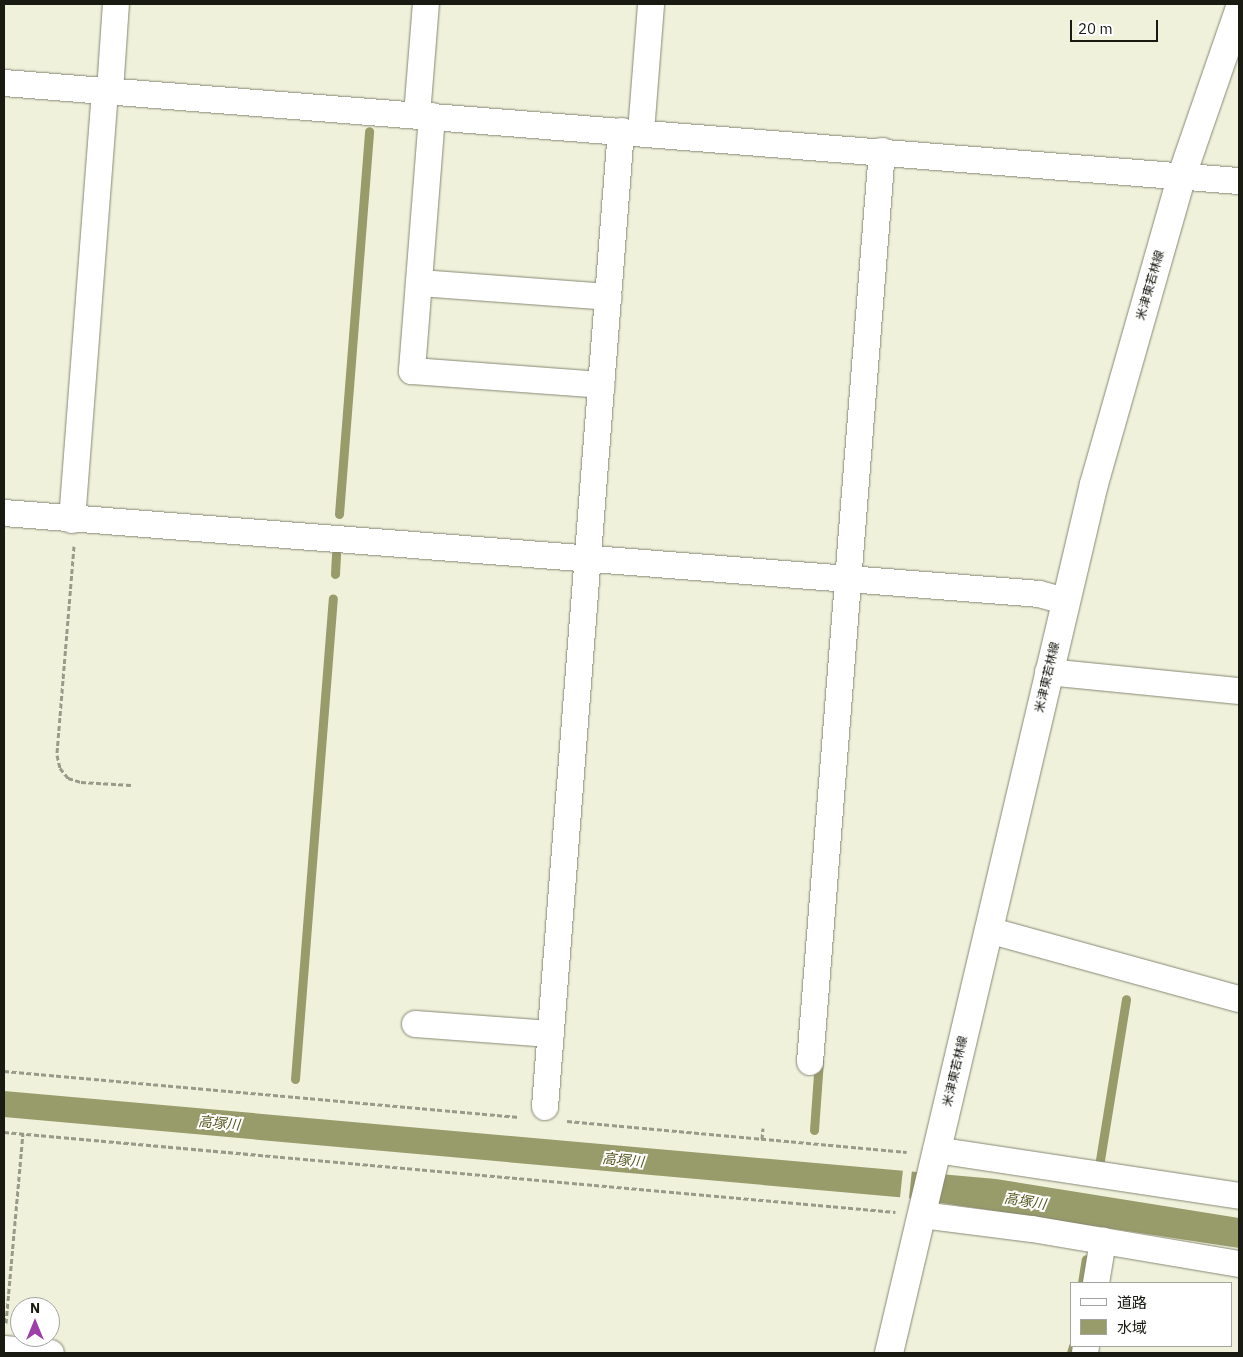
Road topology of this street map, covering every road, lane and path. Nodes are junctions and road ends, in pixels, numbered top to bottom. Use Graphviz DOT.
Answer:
graph roads {
  1 [pos="116,4"];
  2 [pos="426,4"];
  3 [pos="651,4"];
  4 [pos="1232,4"];
  5 [pos="1239,8"];
  6 [pos="4,83"];
  7 [pos="108,91"];
  8 [pos="424,115"];
  9 [pos="631,132"];
  10 [pos="882,151"];
  11 [pos="1182,175"];
  12 [pos="1239,181"];
  13 [pos="419,282"];
  14 [pos="608,297"];
  15 [pos="602,385"];
  16 [pos="4,514"];
  17 [pos="74,520"];
  18 [pos="588,560"];
  19 [pos="848,580"];
  20 [pos="1065,601"];
  21 [pos="1048,672"];
  22 [pos="1239,691"];
  23 [pos="131,785"];
  24 [pos="988,930"];
  25 [pos="1239,999"];
  26 [pos="416,1024"];
  27 [pos="551,1034"];
  28 [pos="810,1062"];
  29 [pos="4,1071"];
  30 [pos="545,1115"];
  31 [pos="763,1128"];
  32 [pos="4,1132"];
  33 [pos="23,1134"];
  34 [pos="762,1139"];
  35 [pos="927,1155"];
  36 [pos="1239,1196"];
  37 [pos="914,1212"];
  38 [pos="1103,1242"];
  39 [pos="1239,1264"];
  40 [pos="1096,1282"];
  41 [pos="4,1349"];
  42 [pos="51,1353"];
  43 [pos="889,1353"];
  1 -- 7 [label="street"];
  2 -- 8 [label="street"];
  3 -- 9 [label="street"];
  4 -- 5 [label="street"];
  5 -- 11 [label="main road, 米津東若林線"];
  6 -- 7 [label="street"];
  7 -- 8 [label="street"];
  7 -- 17 [label="street"];
  8 -- 9 [label="street"];
  8 -- 13 [label="street"];
  9 -- 10 [label="street"];
  9 -- 14 [label="street"];
  10 -- 11 [label="street"];
  10 -- 19 [label="street"];
  11 -- 12 [label="street"];
  11 -- 20 [label="main road, 米津東若林線"];
  13 -- 14 [label="street"];
  13 -- 15 [label="street"];
  14 -- 15 [label="street"];
  15 -- 18 [label="street"];
  16 -- 17 [label="street"];
  17 -- 18 [label="street"];
  17 -- 23 [label="path"];
  18 -- 19 [label="street"];
  18 -- 27 [label="street"];
  19 -- 20 [label="street"];
  19 -- 28 [label="street"];
  20 -- 21 [label="main road, 米津東若林線"];
  21 -- 22 [label="street"];
  21 -- 24 [label="main road, 米津東若林線"];
  24 -- 25 [label="street"];
  24 -- 35 [label="main road, 米津東若林線"];
  26 -- 27 [label="street"];
  27 -- 30 [label="street"];
  29 -- 30 [label="path"];
  30 -- 34 [label="path"];
  31 -- 34 [label="path"];
  32 -- 33 [label="path"];
  33 -- 37 [label="path"];
  33 -- 41 [label="path"];
  34 -- 35 [label="path"];
  35 -- 36 [label="street"];
  35 -- 37 [label="main road, 米津東若林線"];
  37 -- 38 [label="street"];
  37 -- 43 [label="main road, 米津東若林線"];
  38 -- 39 [label="street"];
  38 -- 40 [label="street"];
  41 -- 42 [label="street"];
}
